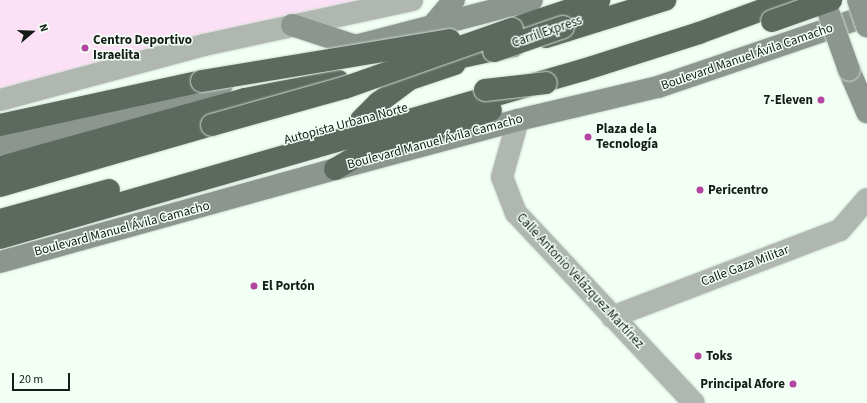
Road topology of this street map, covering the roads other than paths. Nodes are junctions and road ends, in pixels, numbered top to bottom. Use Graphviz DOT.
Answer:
graph roads {
  1 [pos="412,0"];
  2 [pos="454,0"];
  3 [pos="532,0"];
  4 [pos="599,0"];
  5 [pos="639,0"];
  6 [pos="665,0"];
  7 [pos="789,0"];
  8 [pos="824,0"];
  9 [pos="831,0"];
  10 [pos="858,0"];
  11 [pos="867,16"];
  12 [pos="292,25"];
  13 [pos="432,26"];
  14 [pos="867,26"];
  15 [pos="512,29"];
  16 [pos="356,46"];
  17 [pos="455,64"];
  18 [pos="539,82"];
  19 [pos="344,88"];
  20 [pos="0,100"];
  21 [pos="867,112"];
  22 [pos="361,120"];
  23 [pos="518,120"];
  24 [pos="0,125"];
  25 [pos="0,144"];
  26 [pos="0,167"];
  27 [pos="335,169"];
  28 [pos="0,186"];
  29 [pos="867,199"];
  30 [pos="0,220"];
  31 [pos="0,238"];
  32 [pos="0,262"];
  33 [pos="612,317"];
  34 [pos="694,403"];
  1 -- 12 [label="street"];
  2 -- 13 [label="main road"];
  3 -- 13 [label="main road"];
  4 -- 15 [label="highway"];
  5 -- 17 [label="highway, Carril Express, bridge"];
  6 -- 26 [label="highway"];
  7 -- 18 [label="highway, Boulevard Manuel Ávila Camacho"];
  8 -- 21 [label="main road, bridge"];
  9 -- 22 [label="highway, Autopista Urbana Norte, bridge"];
  10 -- 14 [label="main road, bridge"];
  11 -- 23 [label="main road, Boulevard Manuel Ávila Camacho"];
  12 -- 16 [label="main road"];
  12 -- 20 [label="street"];
  13 -- 16 [label="main road"];
  15 -- 19 [label="highway, bridge"];
  15 -- 24 [label="highway, bridge"];
  16 -- 25 [label="main road"];
  17 -- 19 [label="highway, Carril Express, bridge"];
  17 -- 22 [label="highway, Carril Express"];
  18 -- 27 [label="highway"];
  18 -- 31 [label="highway, Boulevard Manuel Ávila Camacho"];
  19 -- 28 [label="highway, bridge"];
  22 -- 30 [label="highway, Autopista Urbana Norte"];
  23 -- 27 [label="main road, Boulevard Manuel Ávila Camacho"];
  23 -- 33 [label="street, Calle Antonio Velázquez Martínez"];
  27 -- 32 [label="main road, Boulevard Manuel Ávila Camacho"];
  29 -- 33 [label="street, Calle Gaza Militar"];
  33 -- 34 [label="street, Calle Antonio Velázquez Martínez"];
}
